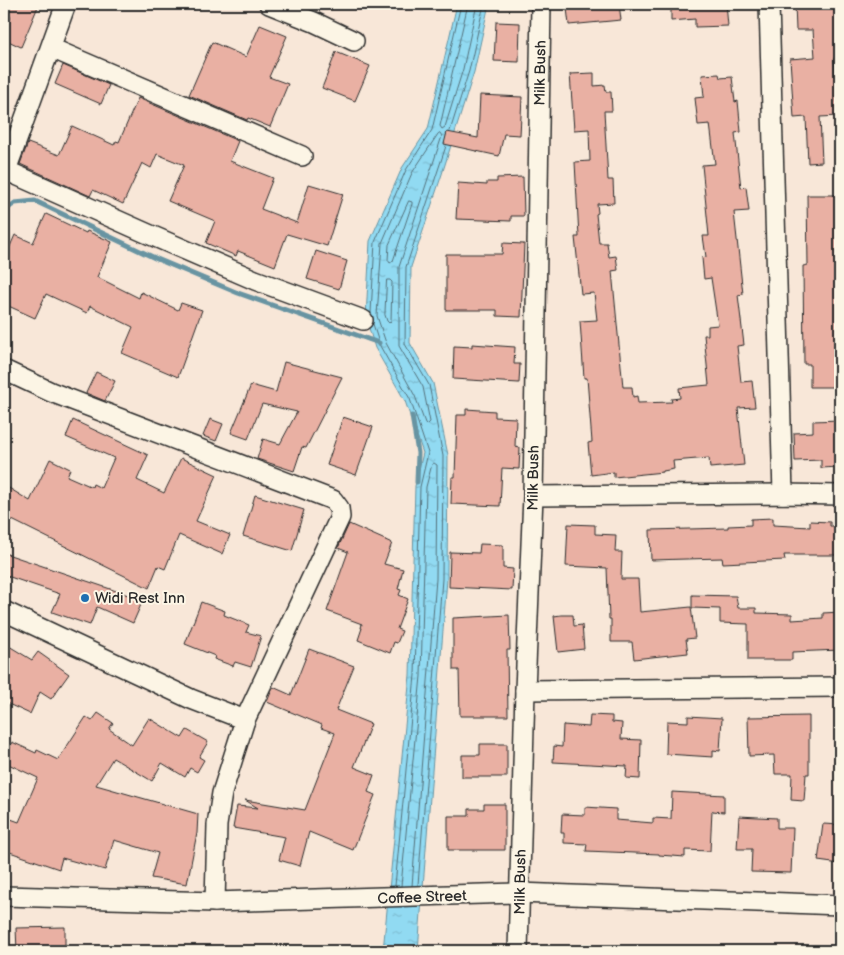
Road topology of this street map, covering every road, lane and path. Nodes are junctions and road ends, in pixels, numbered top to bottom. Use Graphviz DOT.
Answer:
graph roads {
  1 [pos="66,4"];
  2 [pos="269,4"];
  3 [pos="541,4"];
  4 [pos="769,4"];
  5 [pos="354,42"];
  6 [pos="51,48"];
  7 [pos="302,156"];
  8 [pos="4,173"];
  9 [pos="363,320"];
  10 [pos="4,370"];
  11 [pos="783,494"];
  12 [pos="840,495"];
  13 [pos="533,496"];
  14 [pos="4,611"];
  15 [pos="840,687"];
  16 [pos="525,690"];
  17 [pos="245,720"];
  18 [pos="519,893"];
  19 [pos="4,896"];
  20 [pos="215,902"];
  21 [pos="840,905"];
  22 [pos="518,951"];
  1 -- 6 [label="street"];
  2 -- 5 [label="street"];
  3 -- 13 [label="street, Milk Bush"];
  4 -- 11 [label="street"];
  6 -- 7 [label="street"];
  6 -- 8 [label="street"];
  8 -- 9 [label="street"];
  10 -- 17 [label="street"];
  11 -- 12 [label="street"];
  11 -- 13 [label="street"];
  13 -- 16 [label="street, Milk Bush"];
  14 -- 17 [label="street"];
  15 -- 16 [label="street"];
  16 -- 18 [label="street, Milk Bush"];
  17 -- 20 [label="street"];
  18 -- 20 [label="street, Coffee Street"];
  18 -- 21 [label="street, Coffee Street"];
  18 -- 22 [label="street, Milk Bush"];
  19 -- 20 [label="street, Coffee Street"];
}
